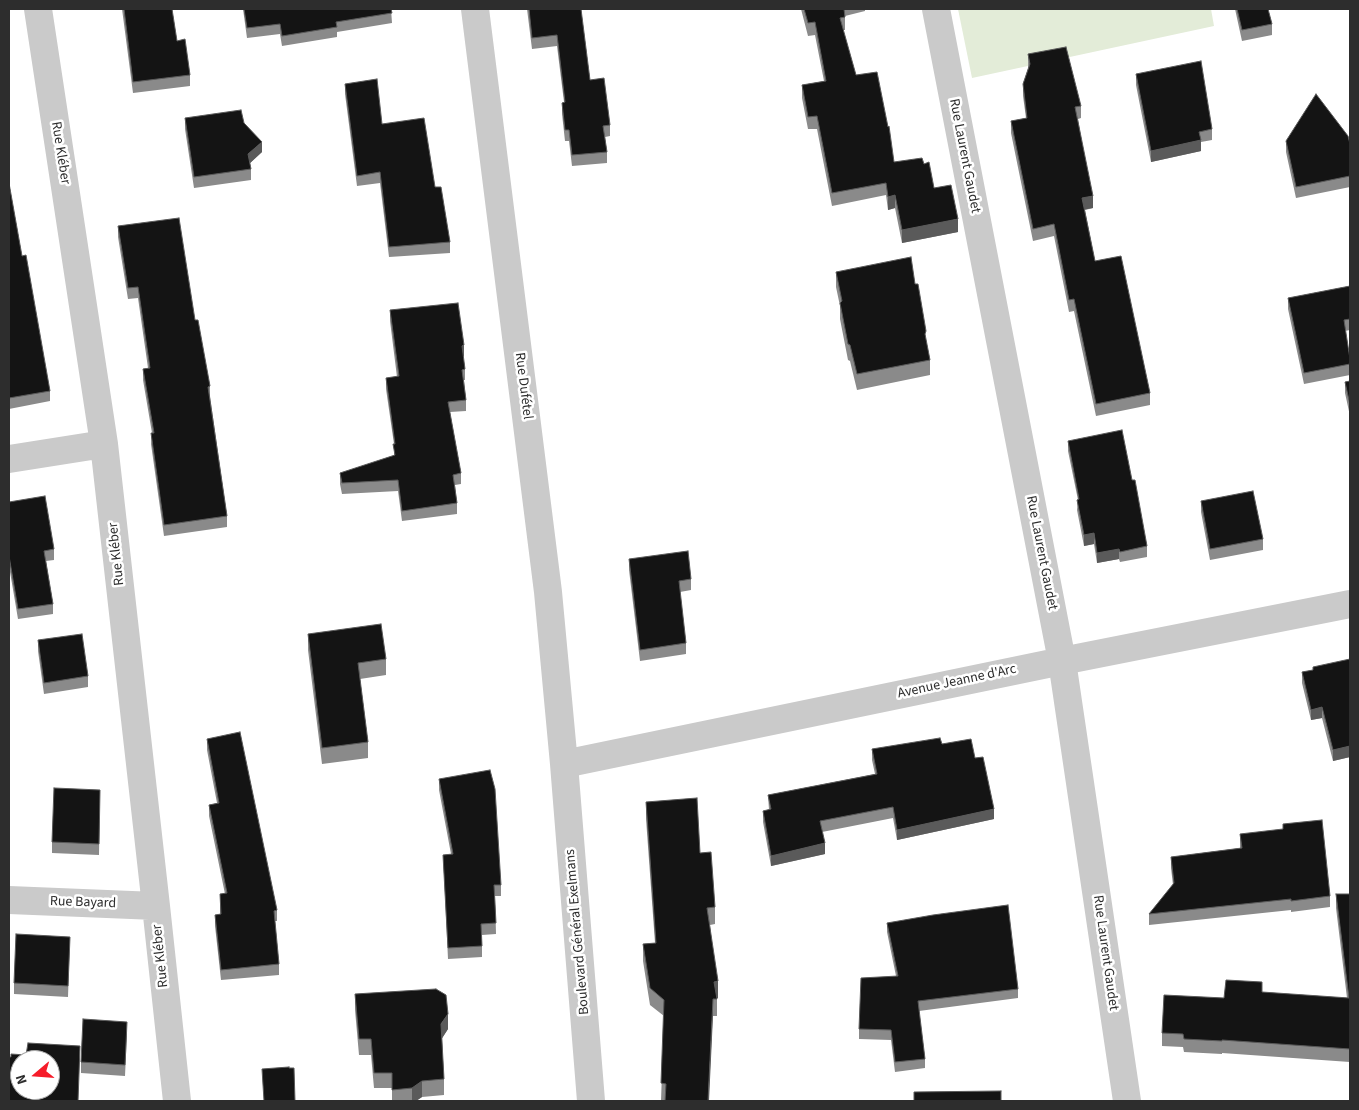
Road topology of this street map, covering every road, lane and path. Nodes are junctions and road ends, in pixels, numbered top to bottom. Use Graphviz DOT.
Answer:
graph roads {
  1 [pos="38,9"];
  2 [pos="475,9"];
  3 [pos="936,9"];
  4 [pos="104,444"];
  5 [pos="9,459"];
  6 [pos="1350,604"];
  7 [pos="1062,661"];
  8 [pos="564,764"];
  9 [pos="9,900"];
  10 [pos="156,906"];
  11 [pos="177,1101"];
  12 [pos="591,1101"];
  13 [pos="1127,1101"];
  1 -- 4 [label="street, Rue Kléber"];
  2 -- 8 [label="street, Rue Dufétel"];
  3 -- 7 [label="street, Rue Laurent Gaudet"];
  4 -- 5 [label="street"];
  4 -- 10 [label="street, Rue Kléber"];
  6 -- 7 [label="street, Avenue Jeanne d'Arc"];
  7 -- 8 [label="street, Avenue Jeanne d'Arc"];
  7 -- 13 [label="street, Rue Laurent Gaudet"];
  8 -- 12 [label="street, Boulevard Général Exelmans"];
  9 -- 10 [label="street, Rue Bayard"];
  10 -- 11 [label="street, Rue Kléber"];
}
